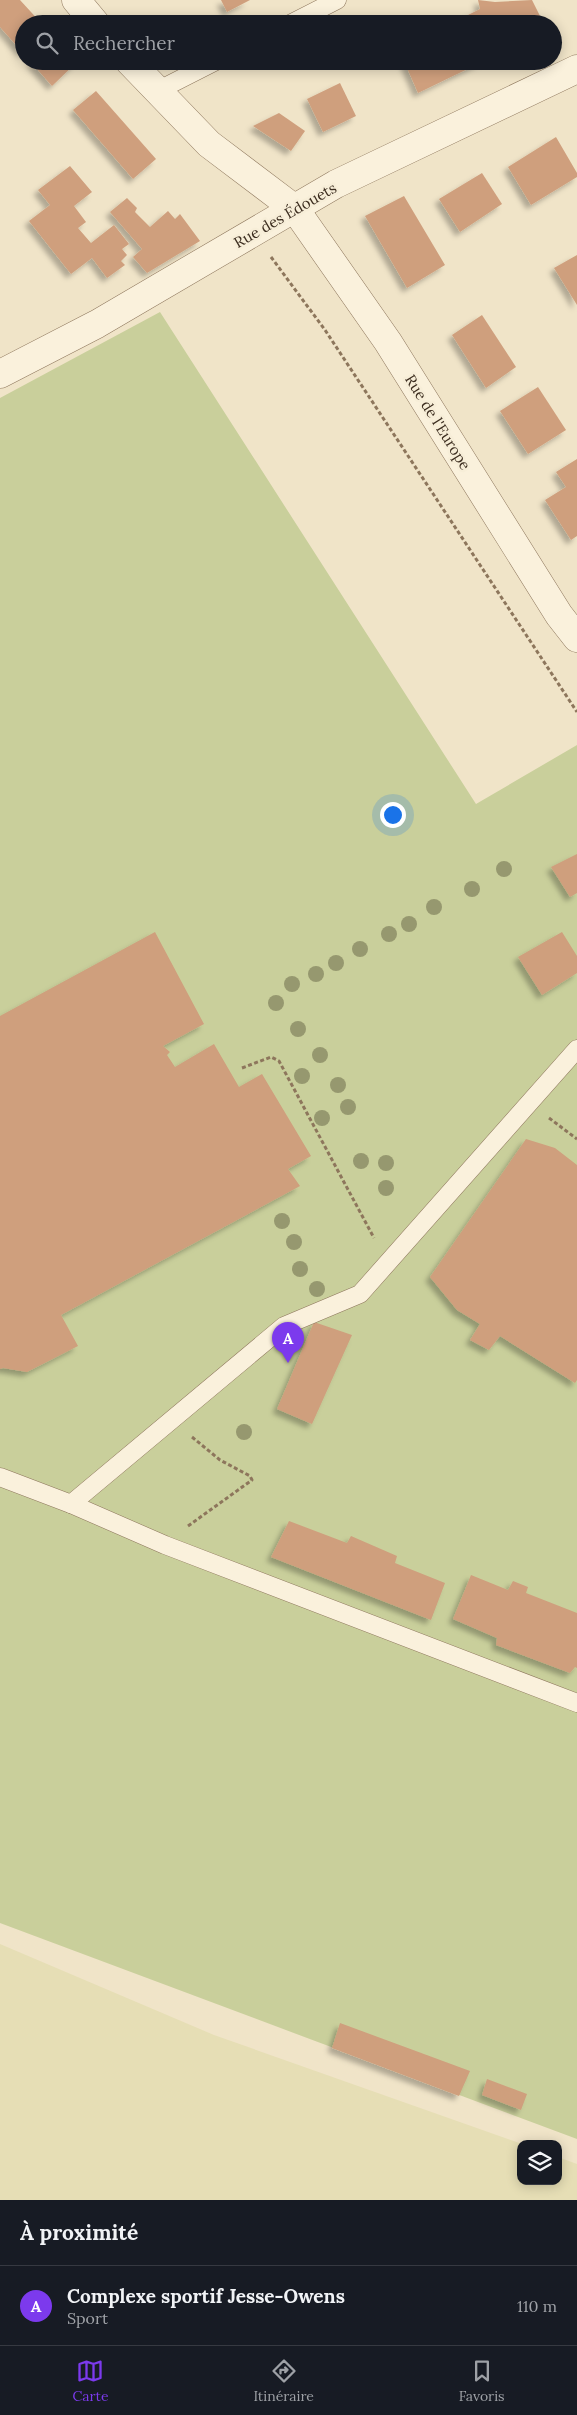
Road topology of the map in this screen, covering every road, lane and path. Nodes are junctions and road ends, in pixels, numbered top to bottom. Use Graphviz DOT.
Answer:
graph roads {
  1 [pos="76,0"];
  2 [pos="338,0"];
  3 [pos="88,15"];
  4 [pos="308,15"];
  5 [pos="577,69"];
  6 [pos="138,70"];
  7 [pos="198,70"];
  8 [pos="159,90"];
  9 [pos="295,209"];
  10 [pos="262,259"];
  11 [pos="0,374"];
  12 [pos="577,638"];
  13 [pos="577,712"];
  14 [pos="577,1049"];
  15 [pos="242,1068"];
  16 [pos="529,1103"];
  17 [pos="577,1140"];
  18 [pos="389,1262"];
  19 [pos="169,1422"];
  20 [pos="0,1477"];
  21 [pos="71,1504"];
  22 [pos="165,1545"];
  23 [pos="577,1703"];
  1 -- 3 [label="street"];
  2 -- 4 [label="lane"];
  5 -- 9 [label="street, Rue des Édouets"];
  6 -- 8 [label="street, Rue de l'Europe"];
  7 -- 8 [label="lane"];
  8 -- 9 [label="street, Rue de l'Europe"];
  9 -- 11 [label="street, Rue des Édouets"];
  9 -- 12 [label="street, Rue de l'Europe"];
  10 -- 13 [label="path"];
  14 -- 16 [label="lane"];
  15 -- 18 [label="path"];
  16 -- 17 [label="path"];
  16 -- 18 [label="lane"];
  18 -- 19 [label="lane"];
  19 -- 21 [label="lane"];
  19 -- 22 [label="path"];
  20 -- 21 [label="lane"];
  21 -- 22 [label="lane"];
  22 -- 23 [label="lane"];
}
